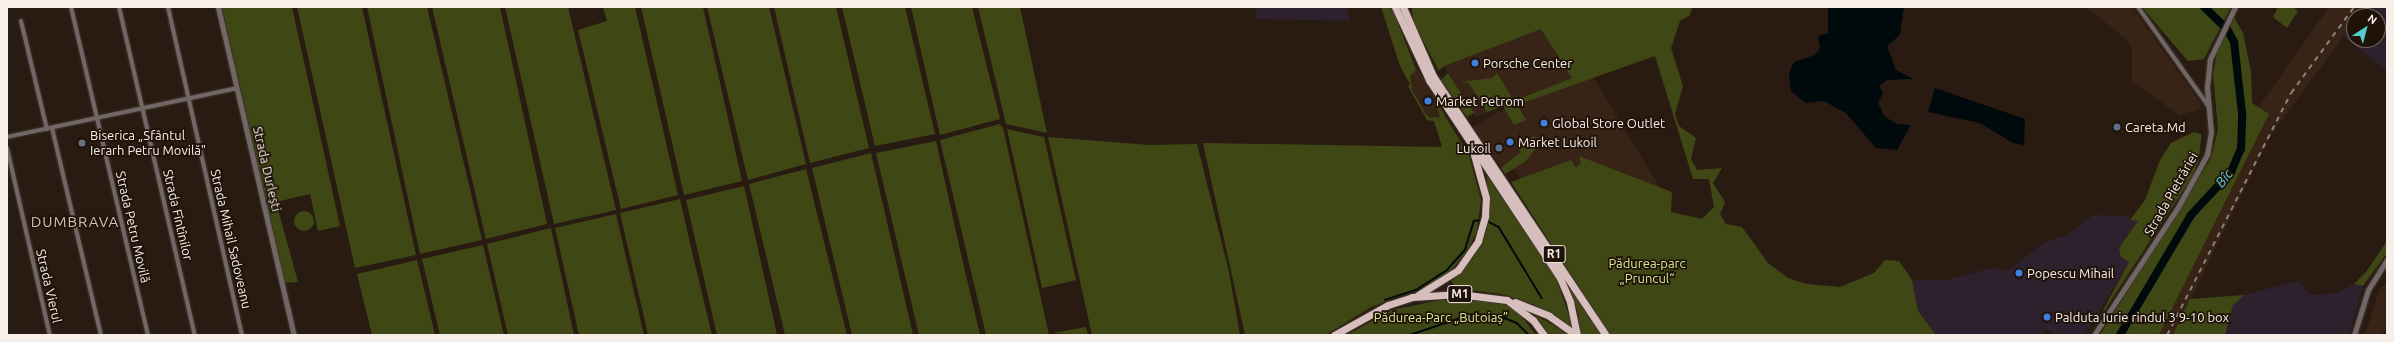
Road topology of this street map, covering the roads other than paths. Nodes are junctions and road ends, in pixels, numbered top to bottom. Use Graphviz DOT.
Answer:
graph roads {
  1 [pos="72,7"];
  2 [pos="120,7"];
  3 [pos="168,7"];
  4 [pos="218,7"];
  5 [pos="1395,7"];
  6 [pos="1403,7"];
  7 [pos="2138,7"];
  8 [pos="2235,7"];
  9 [pos="21,21"];
  10 [pos="237,88"];
  11 [pos="188,98"];
  12 [pos="143,107"];
  13 [pos="2209,107"];
  14 [pos="98,117"];
  15 [pos="52,128"];
  16 [pos="47,129"];
  17 [pos="7,137"];
  18 [pos="1472,145"];
  19 [pos="7,148"];
  20 [pos="1496,175"];
  21 [pos="2387,260"];
  22 [pos="1412,298"];
  23 [pos="1507,300"];
  24 [pos="2100,327"];
  25 [pos="50,335"];
  26 [pos="101,335"];
  27 [pos="148,335"];
  28 [pos="195,335"];
  29 [pos="242,335"];
  30 [pos="294,335"];
  31 [pos="1334,335"];
  32 [pos="1544,335"];
  33 [pos="1576,335"];
  34 [pos="1606,335"];
  35 [pos="2094,335"];
  36 [pos="2097,335"];
  37 [pos="2354,335"];
  1 -- 14 [label="street, Strada Petru Movilă"];
  2 -- 12 [label="street, Strada Fîntînilor"];
  3 -- 11 [label="street, Strada Mihail Sadoveanu"];
  4 -- 10 [label="street, Strada Durlești"];
  5 -- 18 [label="highway, R1"];
  6 -- 20 [label="highway, R1"];
  7 -- 13 [label="street"];
  8 -- 13 [label="street, Strada Pietrăriei"];
  9 -- 16 [label="street"];
  10 -- 11 [label="street"];
  10 -- 30 [label="street, Strada Durlești"];
  11 -- 12 [label="street"];
  11 -- 29 [label="street, Strada Mihail Sadoveanu"];
  12 -- 14 [label="street"];
  12 -- 28 [label="street, Strada Fîntînilor"];
  13 -- 24 [label="street, Strada Pietrăriei"];
  14 -- 15 [label="street"];
  14 -- 27 [label="street, Strada Petru Movilă"];
  15 -- 16 [label="street"];
  15 -- 26 [label="street"];
  16 -- 17 [label="street"];
  18 -- 20 [label="highway, R1"];
  18 -- 22 [label="highway"];
  19 -- 25 [label="street, Strada Vierul"];
  20 -- 33 [label="highway, R1"];
  20 -- 34 [label="highway, R1"];
  21 -- 37 [label="street"];
  22 -- 23 [label="highway, M1"];
  22 -- 31 [label="highway, M1"];
  23 -- 32 [label="highway"];
  23 -- 33 [label="highway, M1"];
  24 -- 35 [label="street, Strada Pietrăriei"];
  24 -- 36 [label="street, Strada Pietrăriei"];
}
